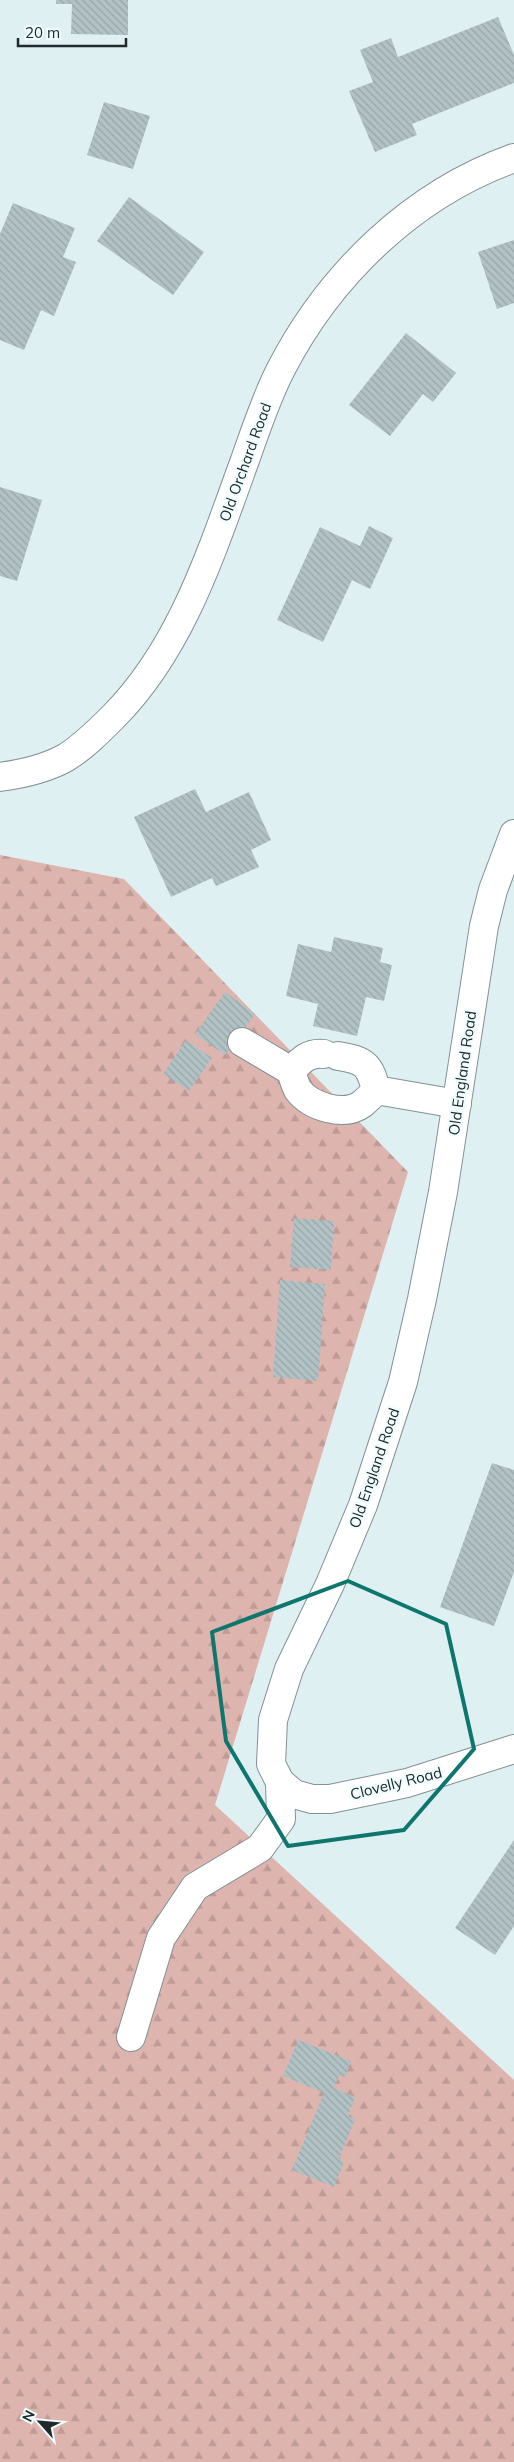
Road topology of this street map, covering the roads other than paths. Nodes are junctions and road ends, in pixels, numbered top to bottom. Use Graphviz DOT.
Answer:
graph roads {
  1 [pos="514,158"];
  2 [pos="0,777"];
  3 [pos="514,834"];
  4 [pos="242,1042"];
  5 [pos="291,1071"];
  6 [pos="376,1090"];
  7 [pos="458,1104"];
  8 [pos="514,1749"];
  9 [pos="280,1782"];
  10 [pos="131,2038"];
  1 -- 2 [label="street, Old Orchard Road"];
  3 -- 7 [label="street, Old England Road"];
  4 -- 5 [label="street"];
  5 -- 6 [label="street"];
  5 -- 6 [label="street"];
  6 -- 7 [label="street"];
  7 -- 9 [label="street, Old England Road"];
  8 -- 9 [label="street, Clovelly Road"];
  9 -- 10 [label="street, Old England Road"];
}
